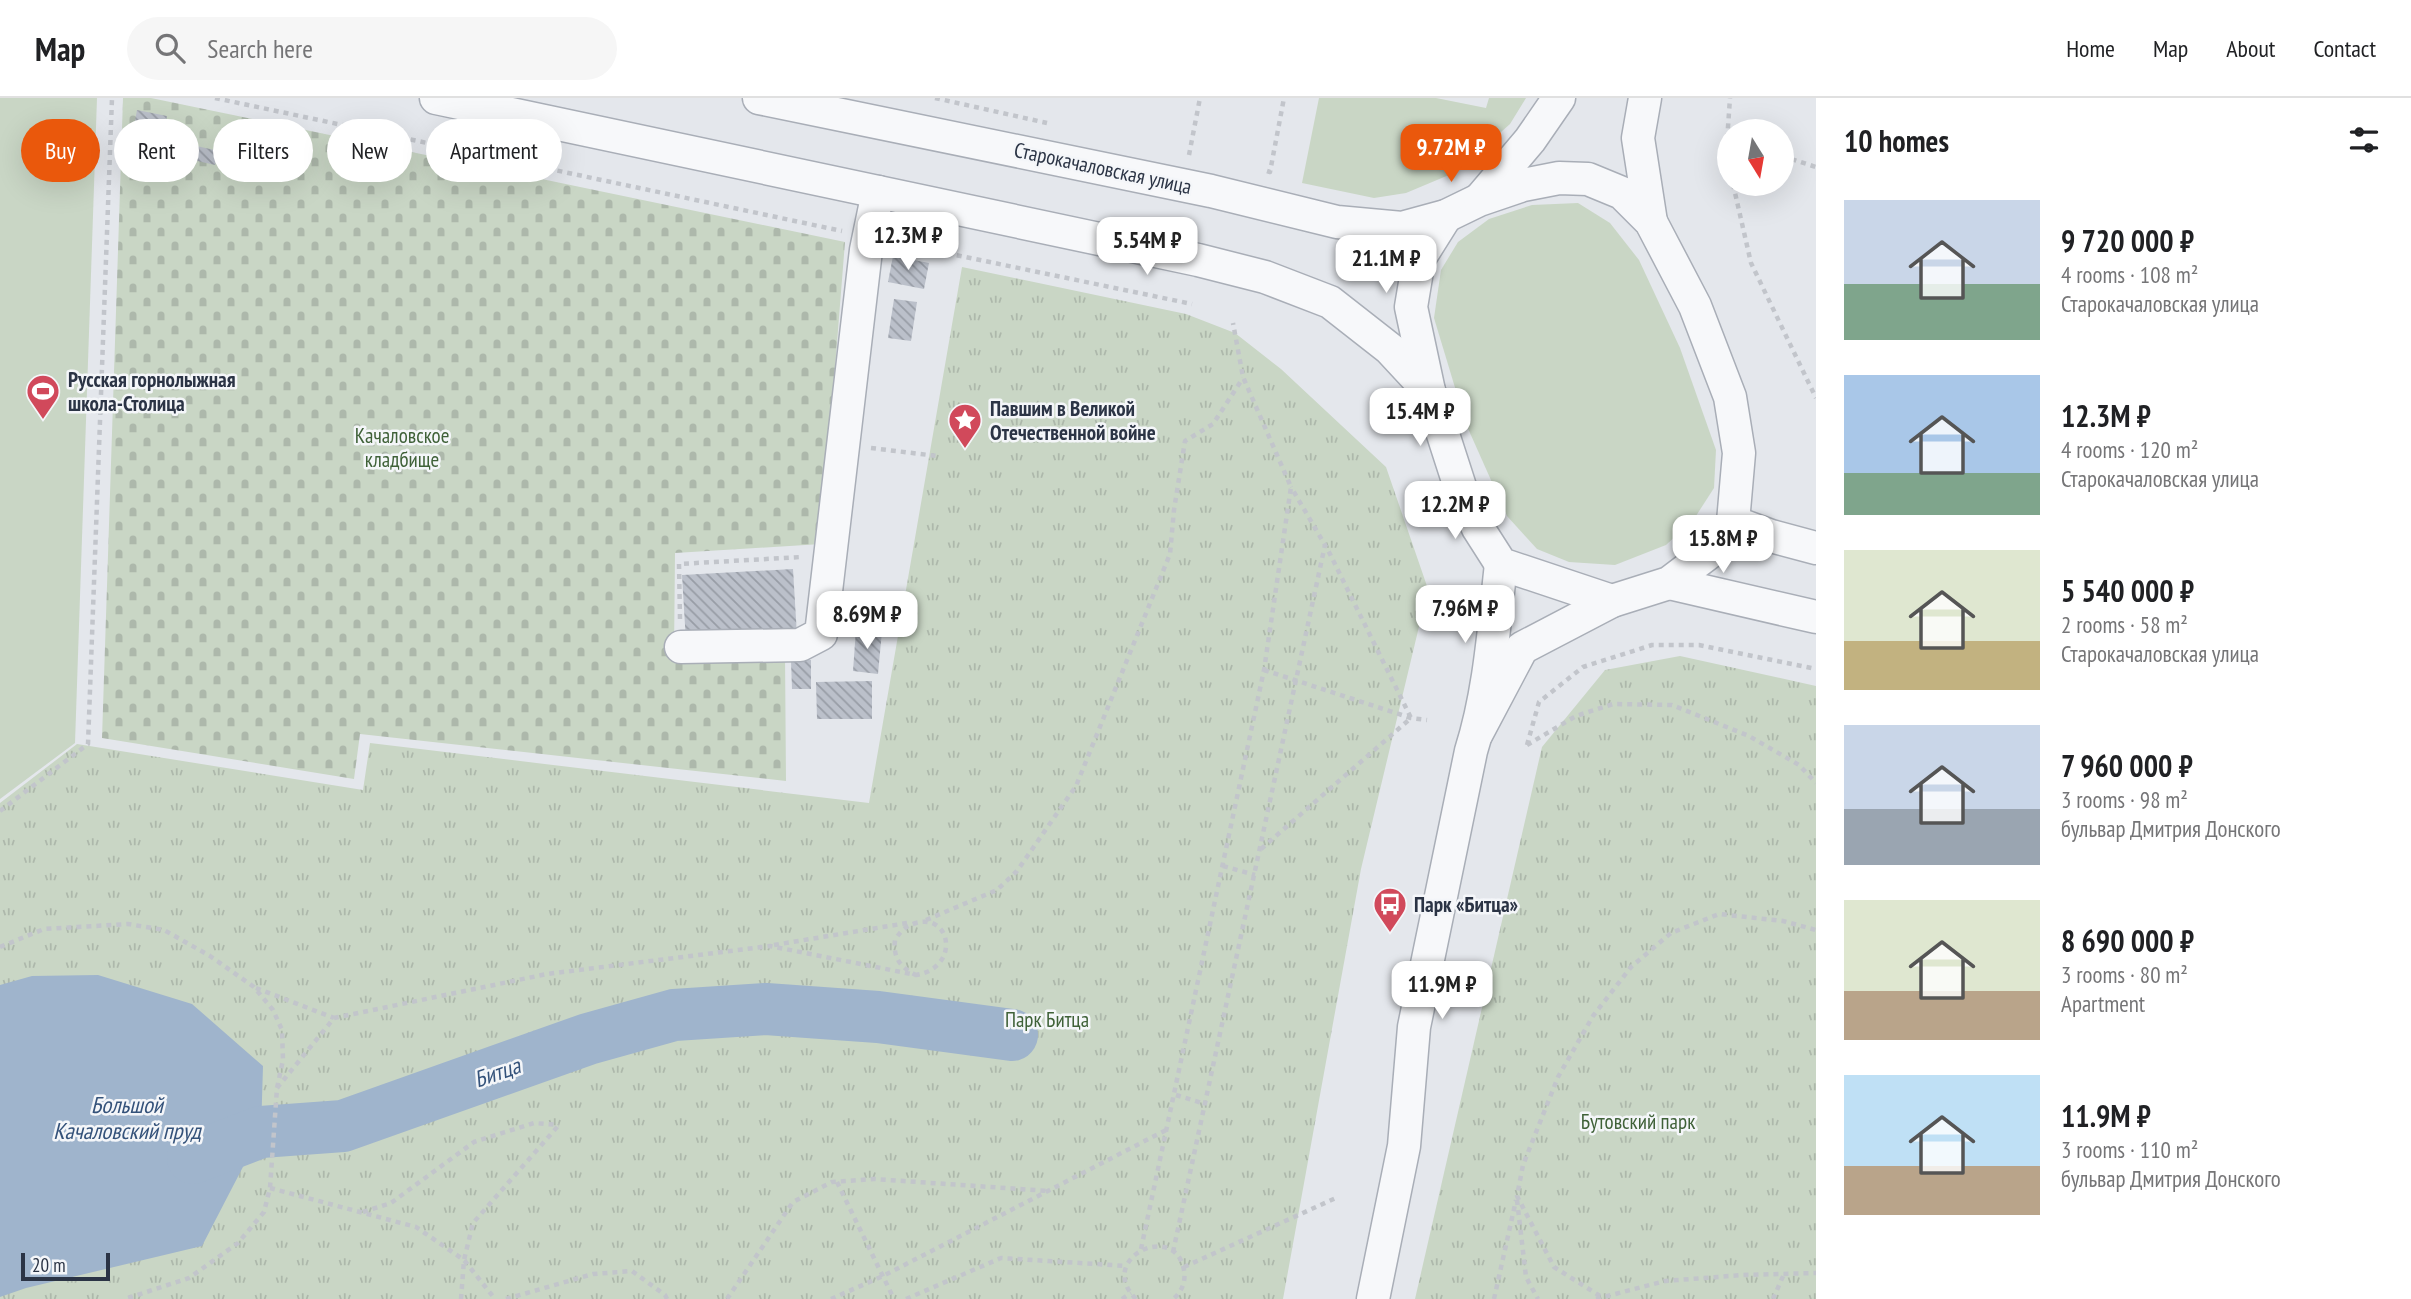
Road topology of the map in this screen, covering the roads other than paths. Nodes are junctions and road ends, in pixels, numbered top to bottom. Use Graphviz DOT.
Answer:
graph roads {
  1 [pos="436,98"];
  2 [pos="759,98"];
  3 [pos="1559,98"];
  4 [pos="1645,98"];
  5 [pos="832,105"];
  6 [pos="878,192"];
  7 [pos="1479,200"];
  8 [pos="1447,216"];
  9 [pos="1651,222"];
  10 [pos="1429,391"];
  11 [pos="1733,522"];
  12 [pos="1816,548"];
  13 [pos="1501,565"];
  14 [pos="1669,583"];
  15 [pos="1612,601"];
  16 [pos="1816,617"];
  17 [pos="681,648"];
  18 [pos="1477,733"];
  19 [pos="1373,1299"];
  1 -- 6 [label="street"];
  2 -- 5 [label="street, Старокачаловская улица"];
  3 -- 7 [label="street"];
  4 -- 9 [label="street"];
  5 -- 8 [label="street, Старокачаловская улица"];
  6 -- 10 [label="street"];
  6 -- 17 [label="street"];
  7 -- 8 [label="street, Старокачаловская улица"];
  7 -- 9 [label="street, Старокачаловская улица"];
  8 -- 10 [label="street"];
  9 -- 11 [label="street"];
  10 -- 13 [label="street"];
  11 -- 12 [label="street"];
  11 -- 14 [label="street"];
  13 -- 15 [label="street"];
  13 -- 18 [label="street"];
  14 -- 15 [label="street"];
  14 -- 16 [label="street"];
  15 -- 18 [label="street"];
  18 -- 19 [label="street"];
}
